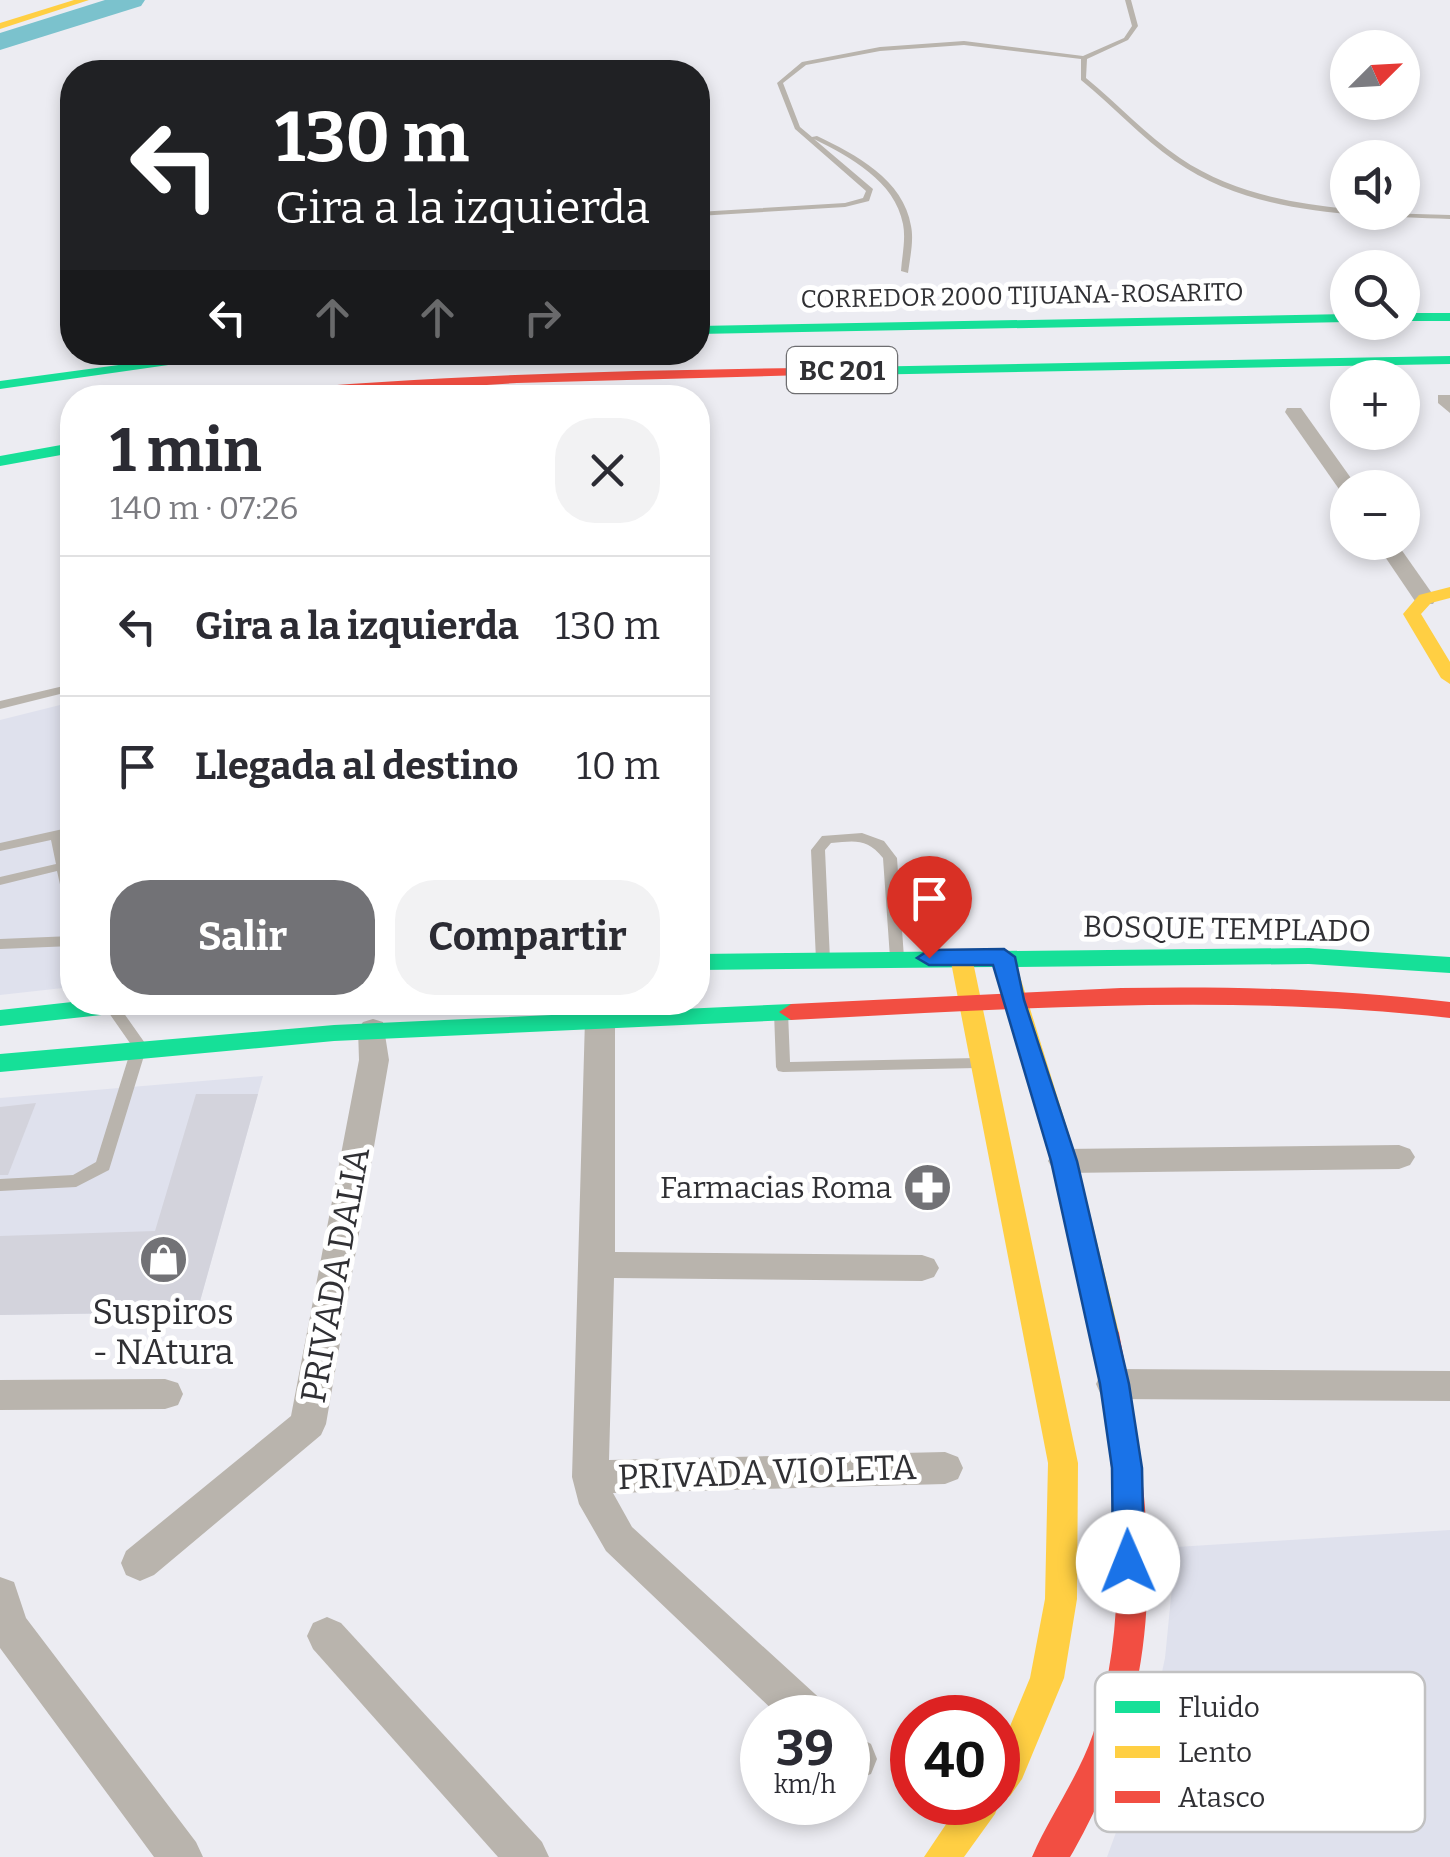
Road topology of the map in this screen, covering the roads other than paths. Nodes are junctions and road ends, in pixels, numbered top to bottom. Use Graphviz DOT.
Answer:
graph roads {
  1 [pos="62,0"];
  2 [pos="84,0"];
  3 [pos="1128,0"];
  4 [pos="0,18"];
  5 [pos="0,26"];
  6 [pos="1084,58"];
  7 [pos="797,128"];
  8 [pos="710,213"];
  9 [pos="1450,217"];
  10 [pos="905,271"];
  11 [pos="1420,317"];
  12 [pos="1450,317"];
  13 [pos="1330,318"];
  14 [pos="710,330"];
  15 [pos="1450,360"];
  16 [pos="145,365"];
  17 [pos="96,371"];
  18 [pos="0,374"];
  19 [pos="448,380"];
  20 [pos="0,384"];
  21 [pos="389,385"];
  22 [pos="425,385"];
  23 [pos="1294,412"];
  24 [pos="60,450"];
  25 [pos="0,461"];
  26 [pos="1335,470"];
  27 [pos="1398,560"];
  28 [pos="1450,592"];
  29 [pos="1425,599"];
  30 [pos="1450,678"];
  31 [pos="60,691"];
  32 [pos="0,705"];
  33 [pos="60,834"];
  34 [pos="56,835"];
  35 [pos="0,847"];
  36 [pos="60,853"];
  37 [pos="60,867"];
  38 [pos="0,881"];
  39 [pos="60,942"];
  40 [pos="0,944"];
  41 [pos="960,957"];
  42 [pos="1004,957"];
  43 [pos="897,958"];
  44 [pos="823,960"];
  45 [pos="710,962"];
  46 [pos="1450,966"];
  47 [pos="1012,1000"];
  48 [pos="970,1005"];
  49 [pos="1450,1010"];
  50 [pos="60,1011"];
  51 [pos="781,1012"];
  52 [pos="117,1015"];
  53 [pos="703,1015"];
  54 [pos="710,1015"];
  55 [pos="0,1018"];
  56 [pos="600,1019"];
  57 [pos="373,1029"];
  58 [pos="140,1046"];
  59 [pos="985,1062"];
  60 [pos="0,1063"];
  61 [pos="1399,1157"];
  62 [pos="1064,1161"];
  63 [pos="0,1184"];
  64 [pos="598,1265"];
  65 [pos="922,1268"];
  66 [pos="1114,1384"];
  67 [pos="1450,1386"];
  68 [pos="165,1394"];
  69 [pos="0,1395"];
  70 [pos="1063,1463"];
  71 [pos="945,1468"];
  72 [pos="1127,1468"];
  73 [pos="590,1477"];
  74 [pos="140,1564"];
  75 [pos="0,1595"];
  76 [pos="326,1636"];
  77 [pos="1123,1672"];
  78 [pos="786,1695"];
  79 [pos="1020,1743"];
  80 [pos="1095,1766"];
  81 [pos="966,1825"];
  82 [pos="181,1857"];
  83 [pos="527,1857"];
  84 [pos="942,1857"];
  85 [pos="1050,1857"];
  1 -- 4 [label="main road"];
  2 -- 5 [label="main road"];
  3 -- 6 [label="lane"];
  6 -- 7 [label="lane"];
  6 -- 9 [label="lane"];
  7 -- 8 [label="lane"];
  7 -- 10 [label="lane"];
  11 -- 12 [label="main road"];
  13 -- 14 [label="main road, CORREDOR 2000 TIJUANA-ROSARITO / BC 201"];
  15 -- 19 [label="main road, BC 201"];
  16 -- 17 [label="main road"];
  17 -- 18 [label="main road"];
  17 -- 20 [label="main road"];
  19 -- 21 [label="main road, BC 201"];
  19 -- 22 [label="main road"];
  23 -- 26 [label="street"];
  24 -- 25 [label="main road"];
  27 -- 29 [label="street"];
  28 -- 29 [label="main road"];
  29 -- 30 [label="main road"];
  31 -- 32 [label="lane"];
  33 -- 34 [label="lane"];
  34 -- 35 [label="lane"];
  34 -- 36 [label="lane"];
  37 -- 38 [label="lane"];
  39 -- 40 [label="lane"];
  41 -- 42 [label="main road, BOSQUE TEMPLADO"];
  41 -- 43 [label="main road, BOSQUE TEMPLADO"];
  41 -- 48 [label="main road"];
  42 -- 46 [label="main road, BOSQUE TEMPLADO"];
  42 -- 47 [label="main road"];
  43 -- 44 [label="main road, BOSQUE TEMPLADO"];
  43 -- 44 [label="lane"];
  44 -- 45 [label="main road, BOSQUE TEMPLADO"];
  47 -- 48 [label="main road"];
  47 -- 49 [label="main road"];
  47 -- 62 [label="main road"];
  48 -- 51 [label="main road"];
  48 -- 59 [label="main road"];
  50 -- 55 [label="main road"];
  51 -- 54 [label="main road"];
  51 -- 59 [label="lane"];
  52 -- 58 [label="lane"];
  53 -- 56 [label="main road"];
  56 -- 57 [label="main road"];
  56 -- 64 [label="street, PRIVADA VIOLETA"];
  57 -- 58 [label="main road"];
  57 -- 74 [label="street, PRIVADA DALIA"];
  58 -- 60 [label="main road"];
  58 -- 63 [label="lane"];
  59 -- 70 [label="main road"];
  61 -- 62 [label="street"];
  62 -- 66 [label="main road"];
  64 -- 65 [label="street"];
  64 -- 73 [label="street, PRIVADA VIOLETA"];
  66 -- 67 [label="street"];
  66 -- 72 [label="main road"];
  68 -- 69 [label="street"];
  70 -- 72 [label="street"];
  70 -- 79 [label="main road"];
  71 -- 73 [label="street, PRIVADA VIOLETA"];
  72 -- 77 [label="main road"];
  73 -- 78 [label="street, PRIVADA VIOLETA"];
  75 -- 82 [label="street"];
  76 -- 83 [label="street"];
  80 -- 85 [label="main road"];
  81 -- 84 [label="main road"];
}
